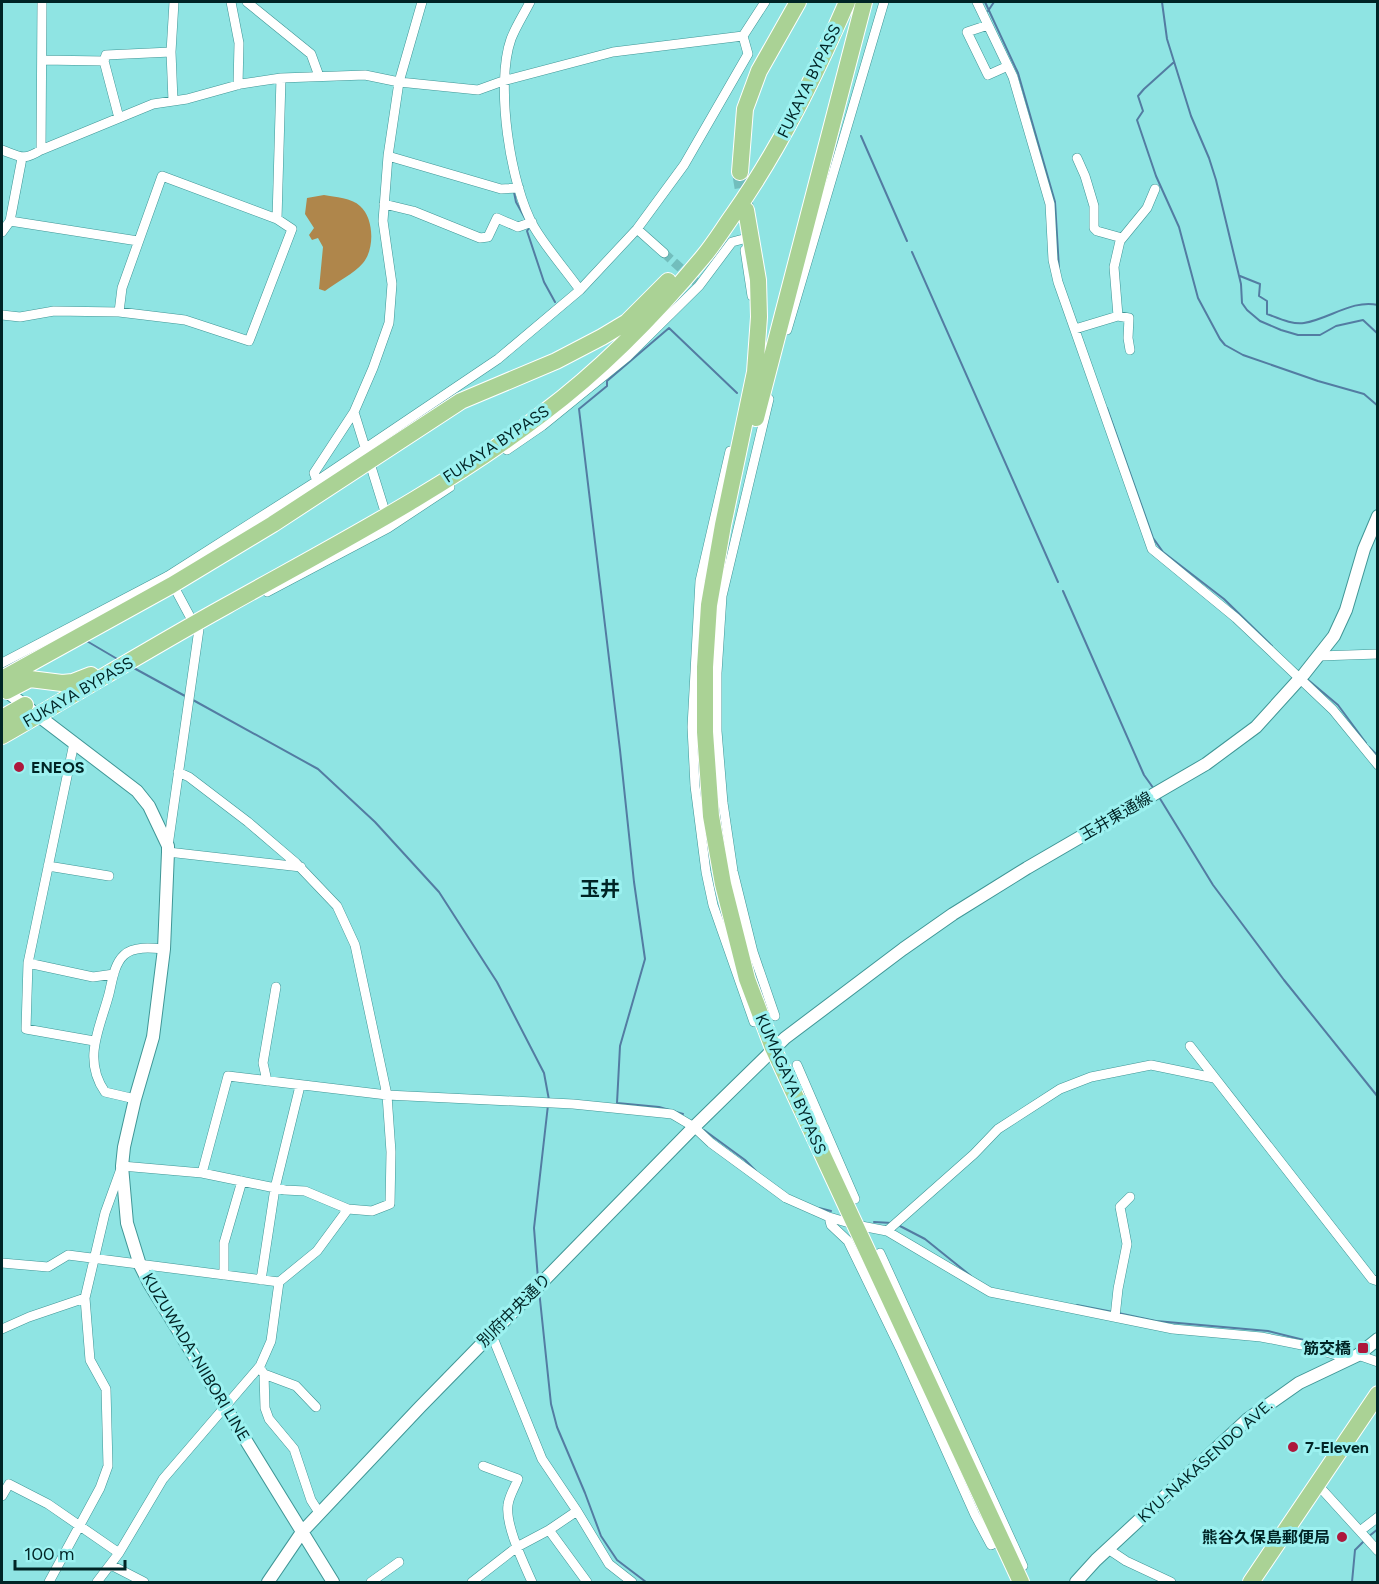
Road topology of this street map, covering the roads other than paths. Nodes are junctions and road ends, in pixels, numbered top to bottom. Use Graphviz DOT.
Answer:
graph roads {
  1 [pos="42,2"];
  2 [pos="174,2"];
  3 [pos="231,2"];
  4 [pos="247,2"];
  5 [pos="422,2"];
  6 [pos="530,2"];
  7 [pos="765,2"];
  8 [pos="798,2"];
  9 [pos="836,2"];
  10 [pos="847,2"];
  11 [pos="864,2"];
  12 [pos="884,2"];
  13 [pos="977,2"];
  14 [pos="988,25"];
  15 [pos="743,36"];
  16 [pos="171,52"];
  17 [pos="42,60"];
  18 [pos="104,61"];
  19 [pos="1008,66"];
  20 [pos="319,76"];
  21 [pos="281,78"];
  22 [pos="503,81"];
  23 [pos="399,82"];
  24 [pos="238,85"];
  25 [pos="173,101"];
  26 [pos="119,118"];
  27 [pos="2,150"];
  28 [pos="41,150"];
  29 [pos="388,156"];
  30 [pos="22,158"];
  31 [pos="1077,158"];
  32 [pos="740,172"];
  33 [pos="515,188"];
  34 [pos="1155,189"];
  35 [pos="384,204"];
  36 [pos="746,210"];
  37 [pos="277,219"];
  38 [pos="10,221"];
  39 [pos="532,222"];
  40 [pos="637,229"];
  41 [pos="2,232"];
  42 [pos="747,238"];
  43 [pos="1122,238"];
  44 [pos="138,242"];
  45 [pos="664,254"];
  46 [pos="580,290"];
  47 [pos="119,312"];
  48 [pos="2,315"];
  49 [pos="1118,316"];
  50 [pos="1078,328"];
  51 [pos="755,338"];
  52 [pos="1130,350"];
  53 [pos="777,352"];
  54 [pos="354,412"];
  55 [pos="367,456"];
  56 [pos="317,481"];
  57 [pos="1377,516"];
  58 [pos="387,522"];
  59 [pos="720,549"];
  60 [pos="170,580"];
  61 [pos="196,626"];
  62 [pos="1377,654"];
  63 [pos="1319,656"];
  64 [pos="2,663"];
  65 [pos="123,665"];
  66 [pos="1301,677"];
  67 [pos="3,686"];
  68 [pos="32,710"];
  69 [pos="2,718"];
  70 [pos="705,729"];
  71 [pos="2,736"];
  72 [pos="74,743"];
  73 [pos="1377,765"];
  74 [pos="178,772"];
  75 [pos="168,849"];
  76 [pos="48,866"];
  77 [pos="301,867"];
  78 [pos="720,874"];
  79 [pos="109,876"];
  80 [pos="164,949"];
  81 [pos="28,963"];
  82 [pos="114,974"];
  83 [pos="276,987"];
  84 [pos="775,1016"];
  85 [pos="754,1022"];
  86 [pos="94,1041"];
  87 [pos="1190,1046"];
  88 [pos="773,1048"];
  89 [pos="797,1065"];
  90 [pos="1214,1078"];
  91 [pos="267,1082"];
  92 [pos="300,1086"];
  93 [pos="387,1095"];
  94 [pos="135,1099"];
  95 [pos="694,1127"];
  96 [pos="828,1164"];
  97 [pos="122,1166"];
  98 [pos="202,1173"];
  99 [pos="242,1181"];
  100 [pos="275,1188"];
  101 [pos="1130,1197"];
  102 [pos="855,1199"];
  103 [pos="348,1209"];
  104 [pos="829,1217"];
  105 [pos="856,1225"];
  106 [pos="887,1231"];
  107 [pos="880,1253"];
  108 [pos="93,1259"];
  109 [pos="2,1263"];
  110 [pos="140,1265"];
  111 [pos="224,1275"];
  112 [pos="261,1280"];
  113 [pos="1377,1281"];
  114 [pos="279,1282"];
  115 [pos="85,1298"];
  116 [pos="901,1313"];
  117 [pos="1115,1317"];
  118 [pos="2,1329"];
  119 [pos="491,1333"];
  120 [pos="1377,1340"];
  121 [pos="1354,1357"];
  122 [pos="1377,1362"];
  123 [pos="262,1370"];
  124 [pos="1377,1394"];
  125 [pos="226,1406"];
  126 [pos="316,1407"];
  127 [pos="483,1466"];
  128 [pos="1317,1484"];
  129 [pos="2,1496"];
  130 [pos="989,1503"];
  131 [pos="577,1511"];
  132 [pos="320,1514"];
  133 [pos="1377,1517"];
  134 [pos="79,1525"];
  135 [pos="549,1530"];
  136 [pos="302,1532"];
  137 [pos="1368,1537"];
  138 [pos="1001,1540"];
  139 [pos="517,1547"];
  140 [pos="1108,1549"];
  141 [pos="1377,1551"];
  142 [pos="119,1553"];
  143 [pos="399,1562"];
  144 [pos="111,1564"];
  145 [pos="1022,1574"];
  146 [pos="49,1582"];
  147 [pos="97,1582"];
  148 [pos="144,1582"];
  149 [pos="268,1582"];
  150 [pos="333,1582"];
  151 [pos="371,1582"];
  152 [pos="472,1582"];
  153 [pos="532,1582"];
  154 [pos="587,1582"];
  155 [pos="632,1582"];
  156 [pos="1076,1582"];
  157 [pos="1171,1582"];
  158 [pos="1251,1582"];
  1 -- 17 [label="street"];
  2 -- 16 [label="street"];
  3 -- 24 [label="street"];
  4 -- 20 [label="street"];
  5 -- 23 [label="street"];
  6 -- 22 [label="street"];
  7 -- 15 [label="street"];
  8 -- 32 [label="highway"];
  9 -- 55 [label="highway, FUKAYA BYPASS"];
  10 -- 58 [label="highway, FUKAYA BYPASS"];
  11 -- 53 [label="highway"];
  12 -- 53 [label="street"];
  13 -- 14 [label="street"];
  14 -- 19 [label="street"];
  14 -- 19 [label="street"];
  15 -- 22 [label="street"];
  15 -- 40 [label="street"];
  16 -- 18 [label="street"];
  16 -- 25 [label="street"];
  17 -- 18 [label="street"];
  17 -- 28 [label="street"];
  18 -- 26 [label="street"];
  19 -- 50 [label="street"];
  20 -- 21 [label="street"];
  20 -- 23 [label="street"];
  21 -- 24 [label="street"];
  21 -- 37 [label="street"];
  22 -- 23 [label="street"];
  22 -- 33 [label="street"];
  23 -- 29 [label="street"];
  24 -- 25 [label="street"];
  25 -- 26 [label="street"];
  26 -- 28 [label="street"];
  27 -- 30 [label="street"];
  28 -- 30 [label="street"];
  29 -- 33 [label="street"];
  29 -- 35 [label="street"];
  30 -- 38 [label="street"];
  31 -- 43 [label="street"];
  33 -- 39 [label="street"];
  34 -- 43 [label="street"];
  35 -- 39 [label="street"];
  35 -- 54 [label="street"];
  36 -- 42 [label="highway"];
  37 -- 44 [label="street"];
  37 -- 47 [label="street"];
  38 -- 41 [label="street"];
  38 -- 44 [label="street"];
  39 -- 46 [label="street"];
  40 -- 45 [label="street"];
  40 -- 46 [label="street"];
  42 -- 51 [label="highway"];
  42 -- 58 [label="street"];
  43 -- 49 [label="street"];
  44 -- 47 [label="street"];
  46 -- 55 [label="street"];
  47 -- 48 [label="street"];
  49 -- 50 [label="street"];
  49 -- 52 [label="street"];
  50 -- 66 [label="street"];
  51 -- 59 [label="highway"];
  51 -- 70 [label="street"];
  53 -- 59 [label="highway"];
  53 -- 70 [label="street"];
  54 -- 55 [label="street"];
  54 -- 56 [label="street"];
  55 -- 56 [label="street"];
  55 -- 58 [label="street"];
  55 -- 60 [label="highway, FUKAYA BYPASS"];
  56 -- 60 [label="street"];
  57 -- 63 [label="street, 玉井東通線"];
  58 -- 61 [label="highway, FUKAYA BYPASS"];
  59 -- 70 [label="highway, KUMAGAYA BYPASS"];
  60 -- 61 [label="street"];
  60 -- 64 [label="street"];
  60 -- 67 [label="highway, FUKAYA BYPASS"];
  61 -- 65 [label="highway, FUKAYA BYPASS"];
  61 -- 74 [label="street"];
  62 -- 63 [label="street"];
  63 -- 66 [label="street, 玉井東通線"];
  65 -- 67 [label="highway"];
  65 -- 68 [label="highway, FUKAYA BYPASS"];
  66 -- 73 [label="street"];
  66 -- 88 [label="street, 玉井東通線"];
  67 -- 68 [label="street, KUZUWADA-NIIBORI LINE"];
  68 -- 69 [label="highway"];
  68 -- 71 [label="highway, FUKAYA BYPASS"];
  68 -- 72 [label="street, KUZUWADA-NIIBORI LINE"];
  70 -- 78 [label="highway, KUMAGAYA BYPASS"];
  72 -- 75 [label="street, KUZUWADA-NIIBORI LINE"];
  72 -- 76 [label="street"];
  74 -- 75 [label="street"];
  74 -- 77 [label="street"];
  75 -- 77 [label="street"];
  75 -- 80 [label="street, KUZUWADA-NIIBORI LINE"];
  76 -- 79 [label="street"];
  76 -- 81 [label="street"];
  77 -- 93 [label="street"];
  78 -- 84 [label="street"];
  78 -- 85 [label="street"];
  78 -- 88 [label="highway, KUMAGAYA BYPASS"];
  80 -- 82 [label="street"];
  80 -- 94 [label="street, KUZUWADA-NIIBORI LINE"];
  81 -- 82 [label="street"];
  81 -- 86 [label="street"];
  82 -- 86 [label="street"];
  83 -- 91 [label="street"];
  86 -- 94 [label="street"];
  87 -- 90 [label="street"];
  88 -- 95 [label="street, 別府中央通り"];
  88 -- 96 [label="highway, KUMAGAYA BYPASS"];
  89 -- 96 [label="street"];
  90 -- 106 [label="street"];
  90 -- 113 [label="street"];
  91 -- 92 [label="street"];
  91 -- 98 [label="street"];
  92 -- 93 [label="street"];
  92 -- 100 [label="street"];
  93 -- 95 [label="street"];
  93 -- 103 [label="street"];
  94 -- 97 [label="street, KUZUWADA-NIIBORI LINE"];
  95 -- 104 [label="street"];
  95 -- 119 [label="street, 別府中央通り"];
  96 -- 102 [label="street"];
  96 -- 105 [label="highway, KUMAGAYA BYPASS"];
  97 -- 98 [label="street"];
  97 -- 108 [label="street"];
  97 -- 110 [label="street, KUZUWADA-NIIBORI LINE"];
  98 -- 99 [label="street"];
  99 -- 100 [label="street"];
  99 -- 111 [label="street"];
  100 -- 103 [label="street"];
  100 -- 112 [label="street"];
  101 -- 117 [label="street"];
  103 -- 114 [label="street"];
  104 -- 105 [label="street"];
  104 -- 138 [label="street"];
  105 -- 106 [label="street"];
  105 -- 116 [label="highway, KUMAGAYA BYPASS"];
  106 -- 117 [label="street"];
  107 -- 116 [label="street"];
  108 -- 109 [label="street"];
  108 -- 110 [label="street"];
  108 -- 115 [label="street"];
  110 -- 111 [label="street"];
  110 -- 125 [label="street, KUZUWADA-NIIBORI LINE"];
  111 -- 112 [label="street"];
  112 -- 114 [label="street"];
  114 -- 123 [label="street"];
  115 -- 118 [label="street"];
  115 -- 134 [label="street"];
  116 -- 130 [label="highway, KUMAGAYA BYPASS"];
  117 -- 121 [label="street"];
  119 -- 131 [label="street"];
  119 -- 132 [label="street, 別府中央通り"];
  120 -- 121 [label="street, KYU-NAKASENDO AVE."];
  121 -- 122 [label="street"];
  121 -- 140 [label="street, KYU-NAKASENDO AVE."];
  123 -- 125 [label="street"];
  123 -- 126 [label="street"];
  123 -- 132 [label="street"];
  124 -- 128 [label="highway"];
  125 -- 136 [label="street, KUZUWADA-NIIBORI LINE"];
  125 -- 142 [label="street"];
  127 -- 139 [label="street"];
  128 -- 137 [label="street"];
  128 -- 158 [label="highway"];
  129 -- 134 [label="street"];
  130 -- 138 [label="highway, KUMAGAYA BYPASS"];
  130 -- 145 [label="street"];
  131 -- 135 [label="street"];
  131 -- 155 [label="street"];
  132 -- 136 [label="street, 別府中央通り"];
  133 -- 137 [label="street"];
  134 -- 142 [label="street"];
  134 -- 146 [label="street"];
  135 -- 139 [label="street"];
  135 -- 154 [label="street"];
  136 -- 149 [label="street, 別府中央通り"];
  136 -- 150 [label="street, KUZUWADA-NIIBORI LINE"];
  137 -- 141 [label="street"];
  138 -- 145 [label="highway, KUMAGAYA BYPASS"];
  139 -- 152 [label="street"];
  139 -- 153 [label="street"];
  140 -- 156 [label="street, KYU-NAKASENDO AVE."];
  140 -- 157 [label="street"];
  142 -- 144 [label="street"];
  143 -- 151 [label="street"];
  144 -- 147 [label="street"];
  144 -- 148 [label="street"];
}
